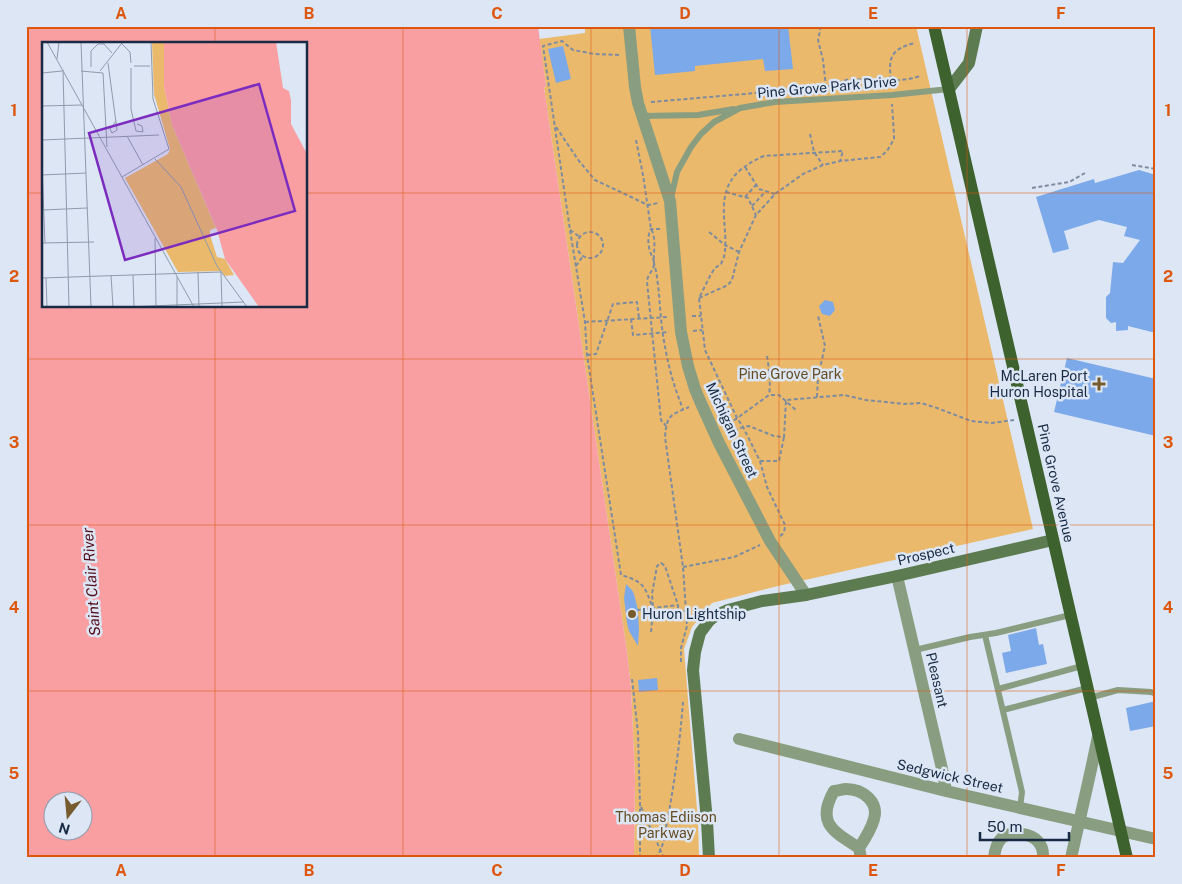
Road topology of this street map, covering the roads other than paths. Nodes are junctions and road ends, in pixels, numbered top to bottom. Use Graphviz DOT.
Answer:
graph roads {
  1 [pos="629,26"];
  2 [pos="934,26"];
  3 [pos="977,26"];
  4 [pos="949,89"];
  5 [pos="740,108"];
  6 [pos="642,116"];
  7 [pos="670,202"];
  8 [pos="1053,540"];
  9 [pos="897,576"];
  10 [pos="806,595"];
  11 [pos="1070,615"];
  12 [pos="985,635"];
  13 [pos="914,650"];
  14 [pos="1082,666"];
  15 [pos="998,689"];
  16 [pos="1088,693"];
  17 [pos="1156,694"];
  18 [pos="1003,710"];
  19 [pos="1098,736"];
  20 [pos="739,739"];
  21 [pos="946,791"];
  22 [pos="1020,808"];
  23 [pos="1079,824"];
  24 [pos="1121,832"];
  25 [pos="1156,839"];
  26 [pos="860,853"];
  27 [pos="709,858"];
  28 [pos="994,858"];
  29 [pos="1043,858"];
  30 [pos="1071,858"];
  31 [pos="1127,858"];
  1 -- 6 [label="street, Michigan Street"];
  2 -- 4 [label="main road, Pine Grove Avenue"];
  3 -- 4 [label="street"];
  4 -- 5 [label="lane, Pine Grove Park Drive"];
  4 -- 8 [label="main road, Pine Grove Avenue"];
  5 -- 6 [label="lane"];
  5 -- 7 [label="lane, Pine Grove Park Drive"];
  6 -- 7 [label="street, Michigan Street"];
  7 -- 10 [label="street, Michigan Street"];
  8 -- 9 [label="street, Prospect"];
  8 -- 11 [label="main road, Pine Grove Avenue"];
  9 -- 10 [label="street, Prospect"];
  9 -- 13 [label="street, Pleasant"];
  10 -- 27 [label="street, Prospect"];
  11 -- 12 [label="lane"];
  11 -- 14 [label="main road, Pine Grove Avenue"];
  12 -- 13 [label="lane"];
  12 -- 15 [label="lane"];
  13 -- 21 [label="street, Pleasant"];
  14 -- 15 [label="lane"];
  14 -- 16 [label="main road, Pine Grove Avenue"];
  15 -- 18 [label="lane"];
  16 -- 17 [label="lane"];
  16 -- 18 [label="lane"];
  16 -- 19 [label="main road, Pine Grove Avenue"];
  18 -- 22 [label="lane"];
  19 -- 23 [label="street"];
  19 -- 24 [label="main road, Pine Grove Avenue"];
  20 -- 21 [label="street, Sedgwick Street"];
  21 -- 22 [label="street, Sedgwick Street"];
  22 -- 23 [label="street, Sedgwick Street"];
  23 -- 24 [label="street, Sedgwick Street"];
  23 -- 30 [label="street"];
  24 -- 25 [label="street, Sedgwick Street"];
  24 -- 31 [label="main road, Pine Grove Avenue"];
  26 -- 26 [label="street"];
  28 -- 29 [label="street"];
}
